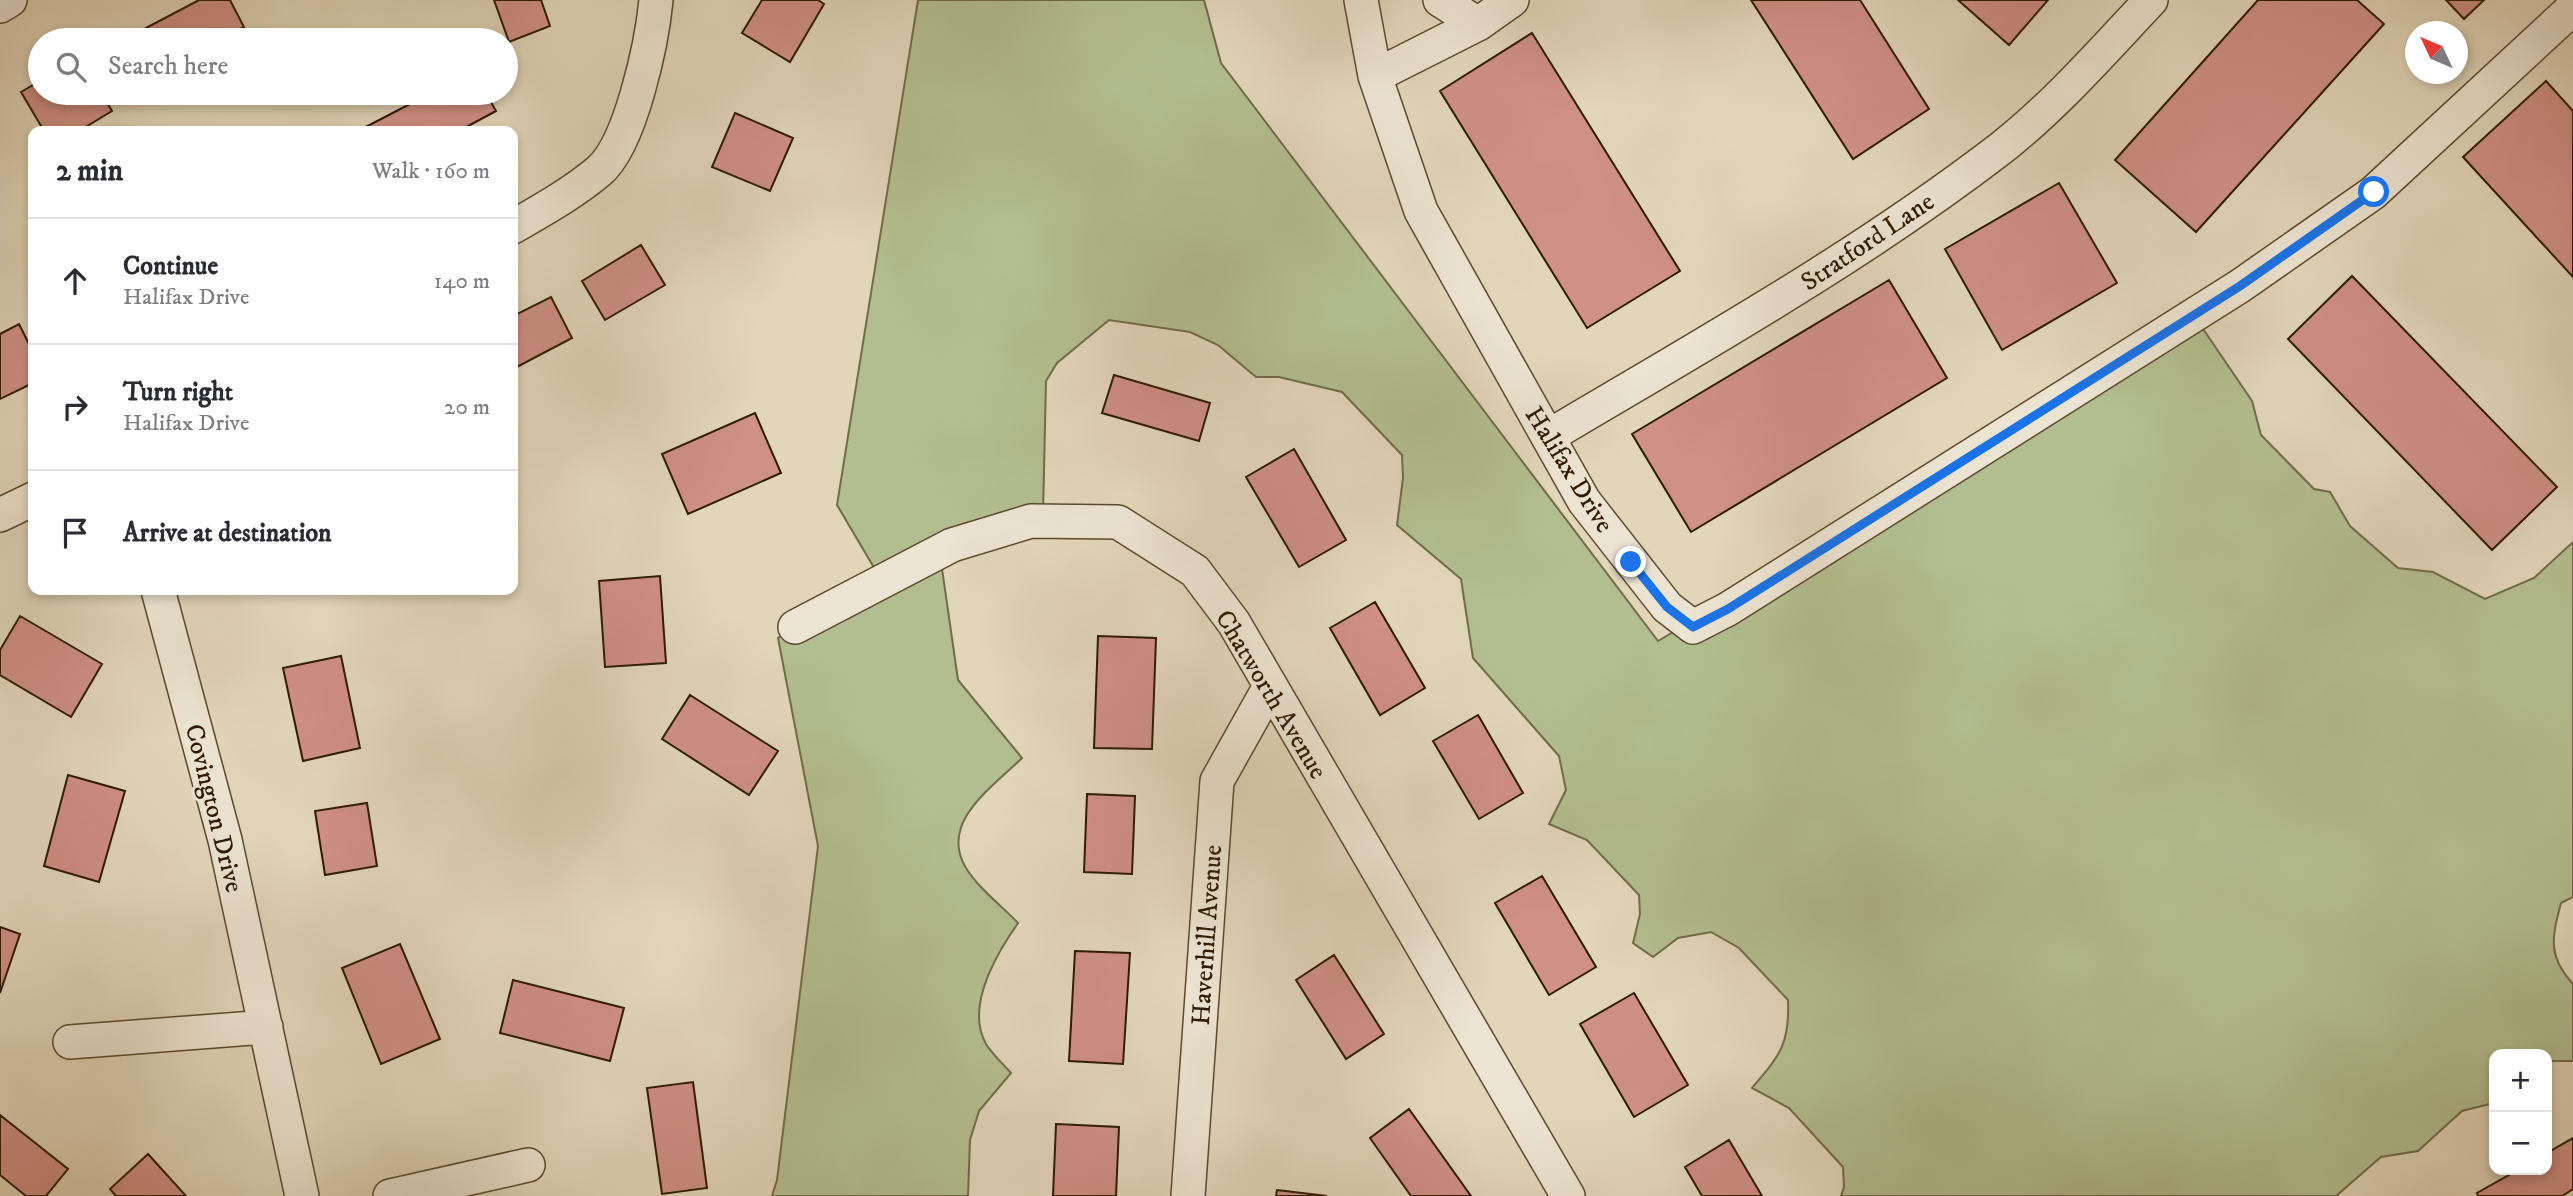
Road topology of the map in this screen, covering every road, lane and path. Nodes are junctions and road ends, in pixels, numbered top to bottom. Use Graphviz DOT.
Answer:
graph roads {
  1 [pos="10,0"];
  2 [pos="656,0"];
  3 [pos="1361,0"];
  4 [pos="1440,0"];
  5 [pos="1512,0"];
  6 [pos="2151,0"];
  7 [pos="0,6"];
  8 [pos="2573,8"];
  9 [pos="1478,24"];
  10 [pos="1375,76"];
  11 [pos="518,224"];
  12 [pos="1549,436"];
  13 [pos="28,501"];
  14 [pos="0,515"];
  15 [pos="159,595"];
  16 [pos="795,627"];
  17 [pos="1269,688"];
  18 [pos="265,1027"];
  19 [pos="70,1042"];
  20 [pos="528,1165"];
  21 [pos="302,1196"];
  22 [pos="390,1196"];
  23 [pos="1188,1196"];
  24 [pos="1568,1196"];
  1 -- 7 [label="street"];
  2 -- 11 [label="street"];
  3 -- 10 [label="street, Halifax Drive"];
  4 -- 9 [label="street"];
  5 -- 9 [label="street"];
  6 -- 12 [label="street, Stratford Lane"];
  8 -- 12 [label="street, Halifax Drive"];
  9 -- 10 [label="street"];
  10 -- 12 [label="street, Halifax Drive"];
  13 -- 14 [label="street"];
  15 -- 18 [label="street, Covington Drive"];
  16 -- 17 [label="street, Chatworth Avenue"];
  17 -- 23 [label="street, Haverhill Avenue"];
  17 -- 24 [label="street, Chatworth Avenue"];
  18 -- 19 [label="street"];
  18 -- 21 [label="street, Covington Drive"];
  20 -- 22 [label="street"];
}
